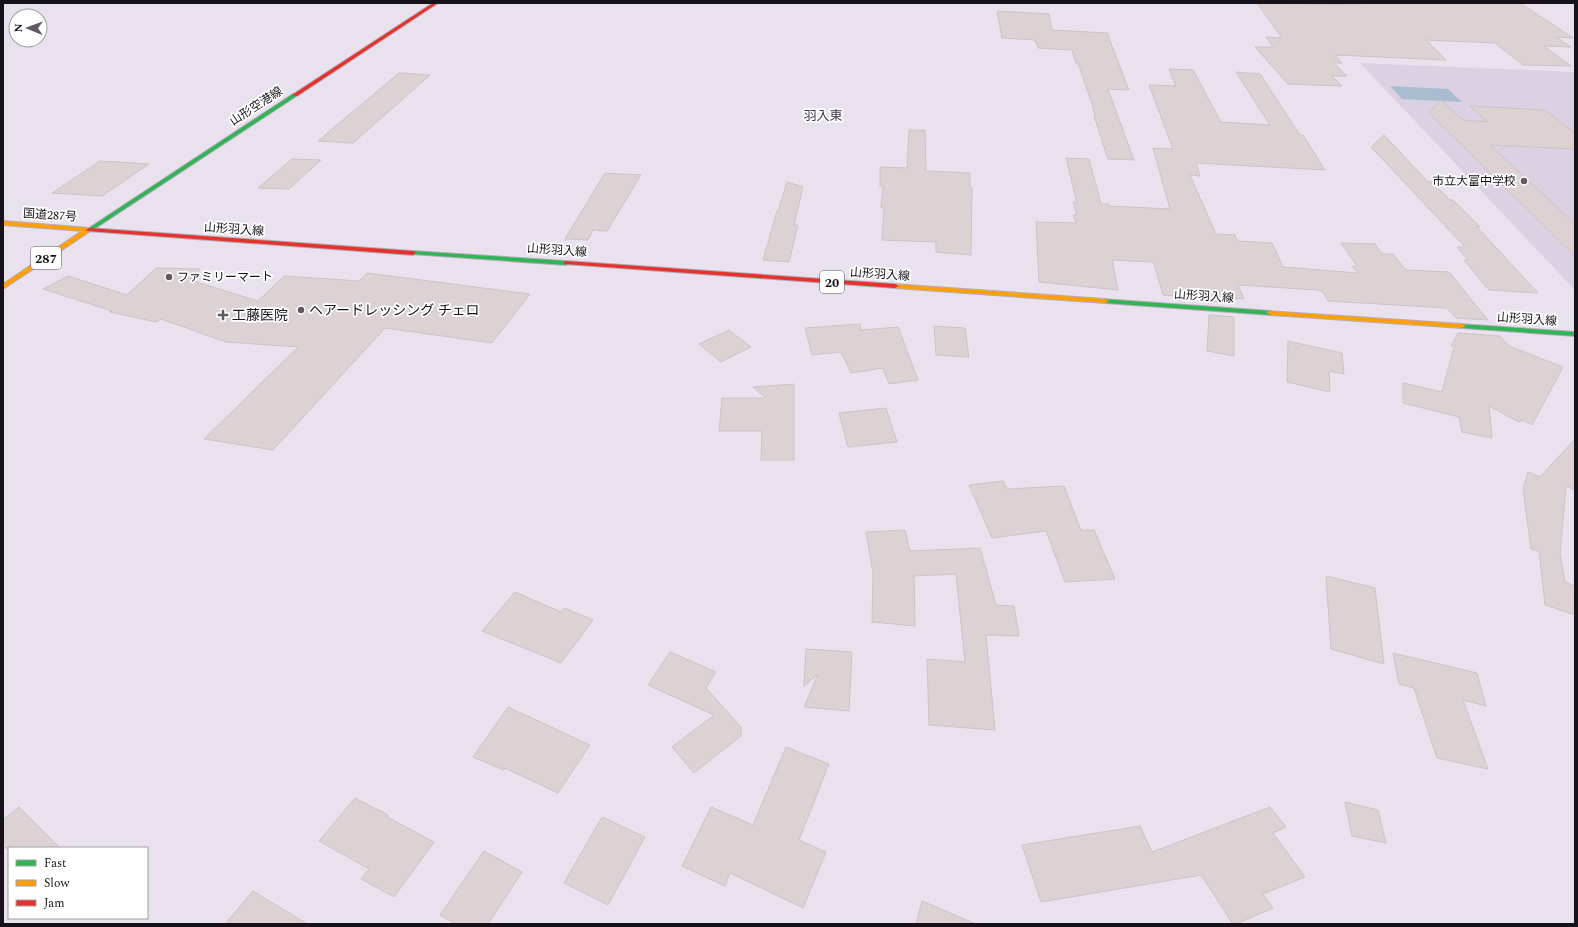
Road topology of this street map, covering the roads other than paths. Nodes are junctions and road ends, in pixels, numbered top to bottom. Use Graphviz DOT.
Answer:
graph roads {
  1 [pos="436,3"];
  2 [pos="3,223"];
  3 [pos="88,230"];
  4 [pos="3,287"];
  5 [pos="1575,334"];
  1 -- 3 [label="main road, 山形空港線"];
  2 -- 3 [label="main road, 国道287号 / 287"];
  3 -- 4 [label="main road, 国道287号 / 287"];
  3 -- 5 [label="main road, 山形羽入線 / 20"];
}
